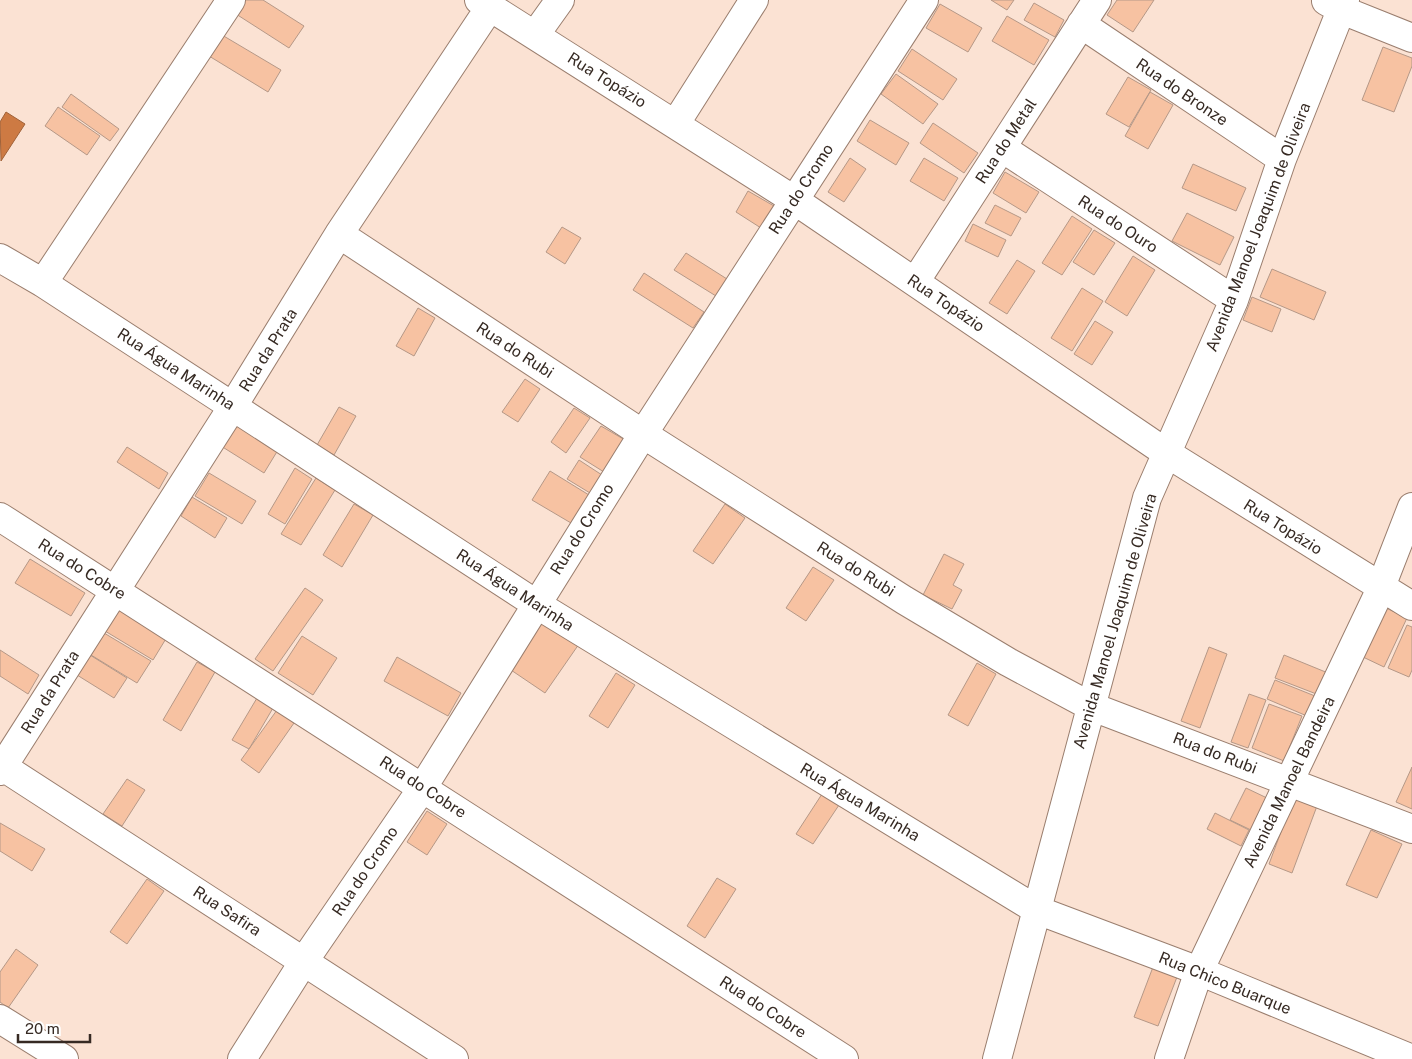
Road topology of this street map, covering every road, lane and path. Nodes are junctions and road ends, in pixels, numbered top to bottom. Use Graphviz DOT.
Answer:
graph roads {
  1 [pos="231,0"];
  2 [pos="560,0"];
  3 [pos="754,0"];
  4 [pos="924,0"];
  5 [pos="1097,0"];
  6 [pos="485,3"];
  7 [pos="1337,3"];
  8 [pos="1081,24"];
  9 [pos="535,35"];
  10 [pos="1412,38"];
  11 [pos="676,123"];
  12 [pos="1002,148"];
  13 [pos="1282,159"];
  14 [pos="794,200"];
  15 [pos="339,234"];
  16 [pos="0,258"];
  17 [pos="44,282"];
  18 [pos="915,282"];
  19 [pos="1234,300"];
  20 [pos="233,406"];
  21 [pos="643,434"];
  22 [pos="1168,454"];
  23 [pos="1412,507"];
  24 [pos="0,517"];
  25 [pos="1381,588"];
  26 [pos="115,589"];
  27 [pos="536,604"];
  28 [pos="1412,606"];
  29 [pos="1090,706"];
  30 [pos="1,768"];
  31 [pos="1289,781"];
  32 [pos="423,787"];
  33 [pos="1412,829"];
  34 [pos="1038,910"];
  35 [pos="304,961"];
  36 [pos="1199,971"];
  37 [pos="0,1019"];
  38 [pos="64,1059"];
  39 [pos="242,1059"];
  40 [pos="454,1059"];
  41 [pos="844,1059"];
  42 [pos="996,1059"];
  43 [pos="1169,1059"];
  44 [pos="1412,1059"];
  1 -- 17 [label="street"];
  2 -- 9 [label="street"];
  3 -- 11 [label="street"];
  4 -- 14 [label="street, Rua do Cromo"];
  5 -- 8 [label="street, Rua do Metal"];
  6 -- 9 [label="street, Rua Topázio"];
  6 -- 15 [label="street, Rua da Prata"];
  7 -- 10 [label="street"];
  7 -- 13 [label="street, Avenida Manoel Joaquim de Oliveira"];
  8 -- 12 [label="street, Rua do Metal"];
  8 -- 13 [label="street, Rua do Bronze"];
  9 -- 11 [label="street, Rua Topázio"];
  11 -- 14 [label="street, Rua Topázio"];
  12 -- 18 [label="street, Rua do Metal"];
  12 -- 19 [label="street, Rua do Ouro"];
  13 -- 19 [label="street, Avenida Manoel Joaquim de Oliveira"];
  14 -- 18 [label="street, Rua Topázio"];
  14 -- 21 [label="street, Rua do Cromo"];
  15 -- 20 [label="street, Rua da Prata"];
  15 -- 21 [label="street, Rua do Rubi"];
  16 -- 17 [label="street, Rua Água Marinha"];
  17 -- 20 [label="street, Rua Água Marinha"];
  18 -- 22 [label="street, Rua Topázio"];
  19 -- 22 [label="street, Avenida Manoel Joaquim de Oliveira"];
  20 -- 26 [label="street, Rua da Prata"];
  20 -- 27 [label="street, Rua Água Marinha"];
  21 -- 27 [label="street, Rua do Cromo"];
  21 -- 29 [label="street, Rua do Rubi"];
  22 -- 25 [label="street, Rua Topázio"];
  22 -- 29 [label="street, Avenida Manoel Joaquim de Oliveira"];
  23 -- 25 [label="street, Avenida Manoel Bandeira"];
  24 -- 26 [label="street, Rua do Cobre"];
  25 -- 28 [label="street, Rua Topázio"];
  25 -- 31 [label="street, Avenida Manoel Bandeira"];
  26 -- 30 [label="street, Rua da Prata"];
  26 -- 32 [label="street, Rua do Cobre"];
  27 -- 32 [label="street, Rua do Cromo"];
  27 -- 34 [label="street, Rua Água Marinha"];
  29 -- 31 [label="street, Rua do Rubi"];
  29 -- 34 [label="street, Avenida Manoel Joaquim de Oliveira"];
  30 -- 35 [label="street, Rua Safira"];
  31 -- 33 [label="street, Rua do Rubi"];
  31 -- 36 [label="street, Avenida Manoel Bandeira"];
  32 -- 35 [label="street, Rua do Cromo"];
  32 -- 41 [label="street, Rua do Cobre"];
  34 -- 36 [label="street, Rua Chico Buarque"];
  34 -- 42 [label="street, Avenida Manoel Joaquim de Oliveira"];
  35 -- 39 [label="street, Rua do Cromo"];
  35 -- 40 [label="street, Rua Safira"];
  36 -- 43 [label="street, Avenida Manoel Bandeira"];
  36 -- 44 [label="street, Rua Chico Buarque"];
  37 -- 38 [label="street"];
}
